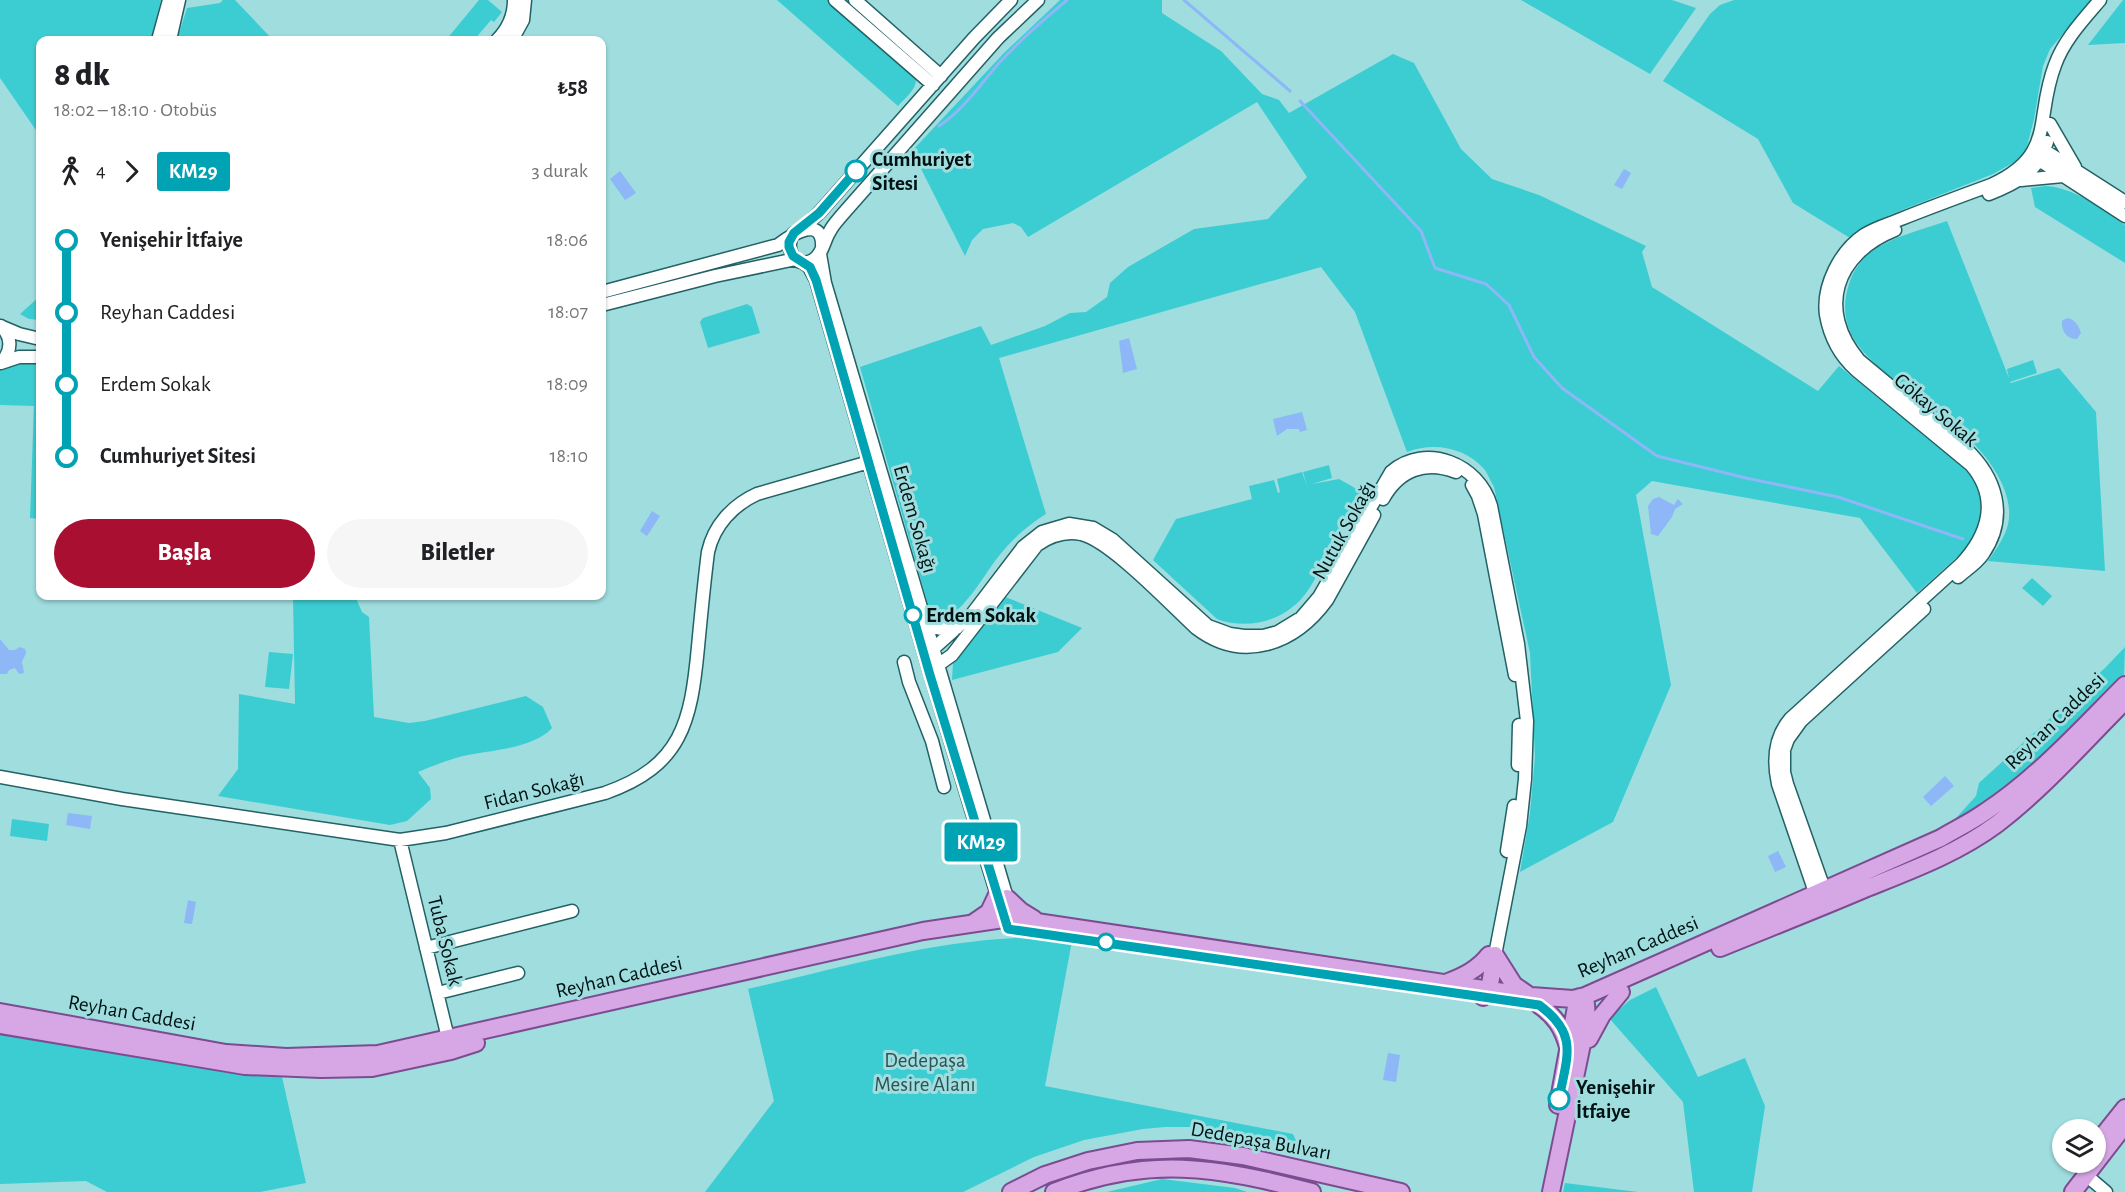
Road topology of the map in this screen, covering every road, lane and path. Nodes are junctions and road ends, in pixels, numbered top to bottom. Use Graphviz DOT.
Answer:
graph roads {
  1 [pos="169,0"];
  2 [pos="179,0"];
  3 [pos="514,0"];
  4 [pos="525,0"];
  5 [pos="836,0"];
  6 [pos="855,0"];
  7 [pos="1011,0"];
  8 [pos="1038,0"];
  9 [pos="2100,0"];
  10 [pos="2110,0"];
  11 [pos="159,36"];
  12 [pos="171,36"];
  13 [pos="500,36"];
  14 [pos="514,36"];
  15 [pos="938,80"];
  16 [pos="953,90"];
  17 [pos="2050,124"];
  18 [pos="2039,154"];
  19 [pos="2079,173"];
  20 [pos="2063,177"];
  21 [pos="2020,181"];
  22 [pos="2125,202"];
  23 [pos="2125,216"];
  24 [pos="797,231"];
  25 [pos="821,251"];
  26 [pos="799,260"];
  27 [pos="711,263"];
  28 [pos="715,276"];
  29 [pos="606,291"];
  30 [pos="606,304"];
  31 [pos="0,326"];
  32 [pos="36,338"];
  33 [pos="36,357"];
  34 [pos="1,363"];
  35 [pos="869,462"];
  36 [pos="924,620"];
  37 [pos="957,628"];
  38 [pos="933,649"];
  39 [pos="1867,655"];
  40 [pos="904,662"];
  41 [pos="932,668"];
  42 [pos="909,682"];
  43 [pos="2125,685"];
  44 [pos="2125,702"];
  45 [pos="0,777"];
  46 [pos="944,787"];
  47 [pos="400,840"];
  48 [pos="1002,897"];
  49 [pos="1823,899"];
  50 [pos="572,911"];
  51 [pos="1008,923"];
  52 [pos="972,924"];
  53 [pos="1046,924"];
  54 [pos="426,948"];
  55 [pos="1492,955"];
  56 [pos="519,973"];
  57 [pos="1446,983"];
  58 [pos="1484,992"];
  59 [pos="1621,992"];
  60 [pos="438,993"];
  61 [pos="1535,1000"];
  62 [pos="1581,1003"];
  63 [pos="0,1012"];
  64 [pos="0,1025"];
  65 [pos="450,1045"];
  66 [pos="1569,1047"];
  67 [pos="1579,1062"];
  68 [pos="2125,1108"];
  69 [pos="2125,1125"];
  70 [pos="2106,1132"];
  71 [pos="2106,1145"];
  72 [pos="2080,1173"];
  73 [pos="2082,1173"];
  74 [pos="2088,1173"];
  75 [pos="1375,1190"];
  76 [pos="1011,1192"];
  77 [pos="1054,1192"];
  78 [pos="1312,1192"];
  79 [pos="1401,1192"];
  80 [pos="1540,1192"];
  81 [pos="1551,1192"];
  82 [pos="2059,1192"];
  83 [pos="2073,1192"];
  84 [pos="2106,1192"];
  1 -- 11 [label="street"];
  2 -- 12 [label="street"];
  3 -- 13 [label="street"];
  4 -- 14 [label="street"];
  5 -- 15 [label="street"];
  6 -- 15 [label="street"];
  7 -- 15 [label="street"];
  8 -- 16 [label="street"];
  9 -- 18 [label="street, Gökay Sokak"];
  10 -- 17 [label="street, Gökay Sokak"];
  15 -- 16 [label="street"];
  15 -- 24 [label="street"];
  16 -- 25 [label="street"];
  17 -- 18 [label="street, Gökay Sokak"];
  17 -- 19 [label="street"];
  18 -- 19 [label="street"];
  18 -- 20 [label="street"];
  18 -- 21 [label="street, Gökay Sokak"];
  18 -- 39 [label="street, Gökay Sokak"];
  19 -- 22 [label="street"];
  20 -- 21 [label="street"];
  20 -- 23 [label="street"];
  21 -- 39 [label="street, Gökay Sokak"];
  24 -- 25 [label="street"];
  24 -- 26 [label="street"];
  24 -- 27 [label="street"];
  25 -- 26 [label="street"];
  25 -- 36 [label="street, Erdem Sokağı"];
  26 -- 28 [label="street"];
  26 -- 35 [label="street, Erdem Sokağı"];
  27 -- 28 [label="street"];
  27 -- 29 [label="street"];
  28 -- 30 [label="street"];
  31 -- 32 [label="street"];
  31 -- 34 [label="street"];
  33 -- 34 [label="street"];
  35 -- 41 [label="street, Erdem Sokağı"];
  35 -- 47 [label="street, Fidan Sokağı"];
  36 -- 37 [label="street"];
  36 -- 38 [label="street, Erdem Sokağı"];
  37 -- 38 [label="street, Nutuk Sokağı"];
  37 -- 55 [label="street, Nutuk Sokağı"];
  38 -- 41 [label="street, Nutuk Sokağı"];
  39 -- 49 [label="street, Gökay Sokak"];
  40 -- 42 [label="street"];
  41 -- 42 [label="street"];
  41 -- 48 [label="street, Erdem Sokağı"];
  41 -- 55 [label="street, Nutuk Sokağı"];
  42 -- 46 [label="street"];
  43 -- 49 [label="main road, Reyhan Caddesi"];
  44 -- 49 [label="main road, Reyhan Caddesi"];
  45 -- 47 [label="street, Fidan Sokağı"];
  47 -- 54 [label="street, Tuba Sokak"];
  48 -- 51 [label="main road"];
  48 -- 52 [label="main road"];
  48 -- 53 [label="main road"];
  49 -- 59 [label="main road, Reyhan Caddesi"];
  49 -- 62 [label="main road, Reyhan Caddesi"];
  50 -- 54 [label="street"];
  51 -- 52 [label="main road, Reyhan Caddesi"];
  51 -- 53 [label="main road, Reyhan Caddesi"];
  51 -- 58 [label="main road"];
  51 -- 65 [label="main road, Reyhan Caddesi"];
  52 -- 65 [label="main road, Reyhan Caddesi"];
  53 -- 57 [label="main road, Reyhan Caddesi"];
  54 -- 60 [label="street, Tuba Sokak"];
  55 -- 57 [label="main road"];
  55 -- 58 [label="main road"];
  55 -- 61 [label="main road"];
  56 -- 60 [label="street"];
  57 -- 58 [label="main road, Reyhan Caddesi"];
  58 -- 61 [label="main road"];
  59 -- 62 [label="main road, Reyhan Caddesi"];
  59 -- 67 [label="main road"];
  60 -- 65 [label="street, Tuba Sokak"];
  61 -- 62 [label="main road"];
  61 -- 66 [label="main road"];
  62 -- 66 [label="main road"];
  62 -- 67 [label="main road"];
  63 -- 65 [label="main road, Reyhan Caddesi"];
  64 -- 65 [label="main road, Reyhan Caddesi"];
  66 -- 80 [label="main road"];
  67 -- 81 [label="main road"];
  68 -- 70 [label="main road"];
  69 -- 71 [label="main road"];
  72 -- 82 [label="main road"];
  73 -- 83 [label="main road"];
  74 -- 84 [label="street"];
  75 -- 76 [label="main road, Dedepaşa Bulvarı"];
  75 -- 79 [label="main road, Dedepaşa Bulvarı"];
  77 -- 78 [label="main road, Dedepaşa Bulvarı"];
}
